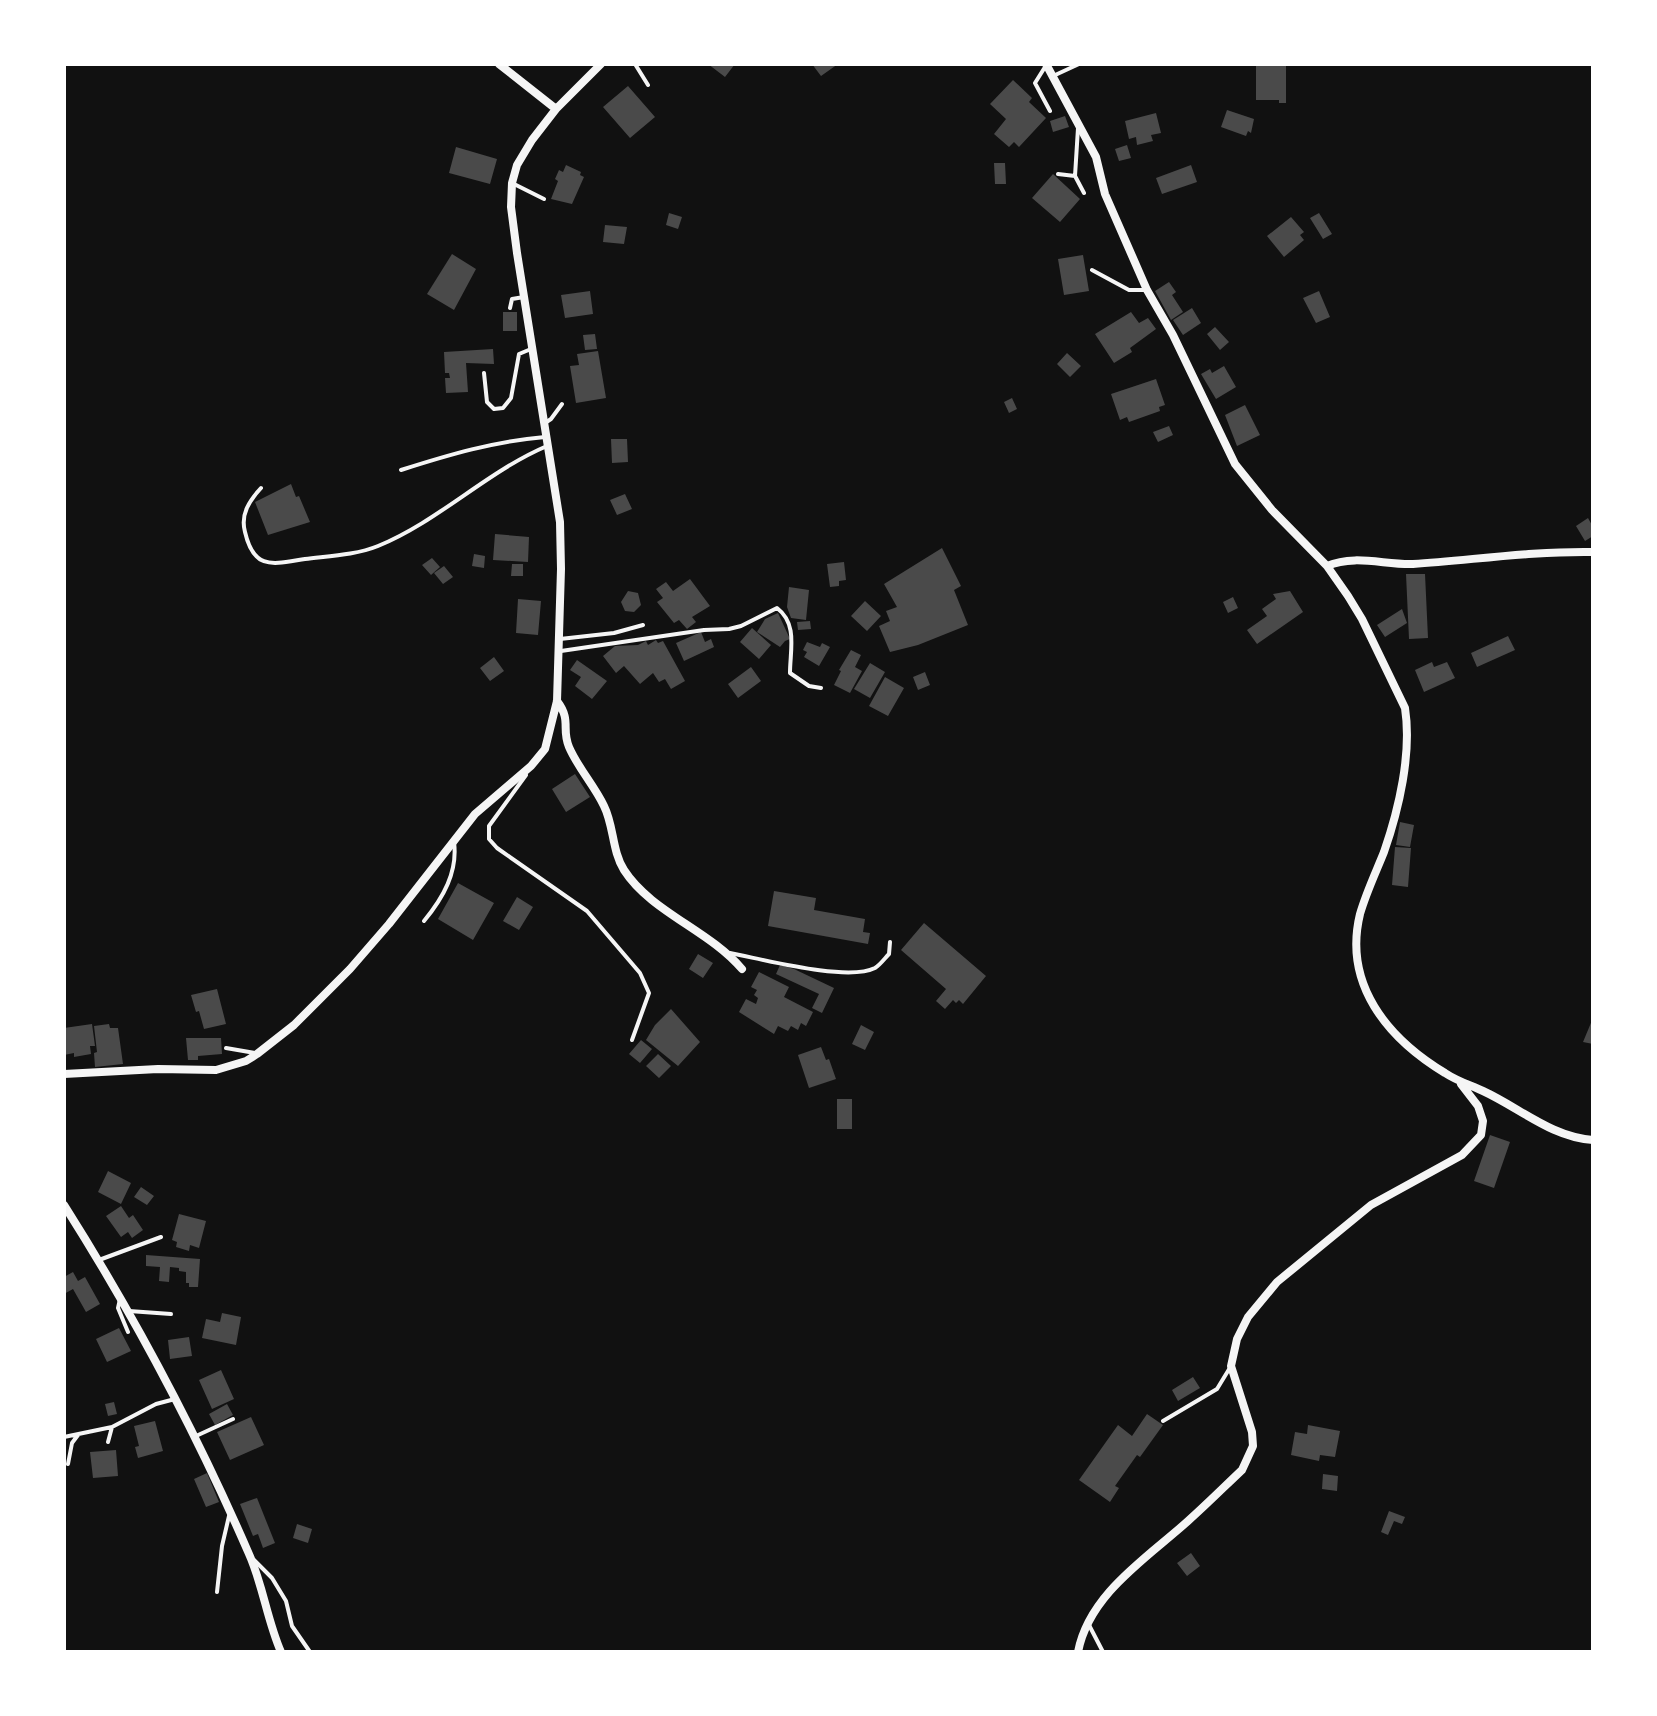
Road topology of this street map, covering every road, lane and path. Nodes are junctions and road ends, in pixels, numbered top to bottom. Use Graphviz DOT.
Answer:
graph roads {
  1 [pos="499,64"];
  2 [pos="601,64"];
  3 [pos="635,64"];
  4 [pos="1079,64"];
  5 [pos="1046,65"];
  6 [pos="1053,76"];
  7 [pos="648,85"];
  8 [pos="556,109"];
  9 [pos="1050,111"];
  10 [pos="1079,125"];
  11 [pos="1058,174"];
  12 [pos="1075,176"];
  13 [pos="512,183"];
  14 [pos="1084,193"];
  15 [pos="544,199"];
  16 [pos="1092,270"];
  17 [pos="1147,290"];
  18 [pos="524,297"];
  19 [pos="510,308"];
  20 [pos="531,349"];
  21 [pos="484,373"];
  22 [pos="562,404"];
  23 [pos="543,424"];
  24 [pos="546,441"];
  25 [pos="401,470"];
  26 [pos="261,488"];
  27 [pos="1593,552"];
  28 [pos="1327,566"];
  29 [pos="643,625"];
  30 [pos="558,639"];
  31 [pos="558,651"];
  32 [pos="821,688"];
  33 [pos="557,701"];
  34 [pos="531,766"];
  35 [pos="454,839"];
  36 [pos="424,921"];
  37 [pos="890,942"];
  38 [pos="727,952"];
  39 [pos="742,969"];
  40 [pos="632,1040"];
  41 [pos="226,1048"];
  42 [pos="257,1054"];
  43 [pos="64,1074"];
  44 [pos="1458,1081"];
  45 [pos="1593,1140"];
  46 [pos="64,1205"];
  47 [pos="161,1237"];
  48 [pos="99,1260"];
  49 [pos="121,1296"];
  50 [pos="129,1311"];
  51 [pos="171,1314"];
  52 [pos="128,1332"];
  53 [pos="1231,1366"];
  54 [pos="177,1399"];
  55 [pos="233,1419"];
  56 [pos="1163,1421"];
  57 [pos="112,1427"];
  58 [pos="78,1435"];
  59 [pos="196,1436"];
  60 [pos="64,1437"];
  61 [pos="108,1442"];
  62 [pos="68,1464"];
  63 [pos="230,1514"];
  64 [pos="251,1558"];
  65 [pos="217,1592"];
  66 [pos="1088,1623"];
  67 [pos="281,1652"];
  68 [pos="310,1652"];
  69 [pos="1078,1652"];
  70 [pos="1103,1652"];
  1 -- 8 [label="street"];
  2 -- 8 [label="street"];
  3 -- 7 [label="lane"];
  4 -- 6 [label="lane"];
  5 -- 6 [label="street"];
  5 -- 9 [label="lane"];
  6 -- 10 [label="street"];
  8 -- 13 [label="street"];
  10 -- 12 [label="lane"];
  10 -- 17 [label="street"];
  11 -- 12 [label="lane"];
  12 -- 14 [label="lane"];
  13 -- 15 [label="lane"];
  13 -- 18 [label="street"];
  16 -- 17 [label="lane"];
  17 -- 28 [label="street"];
  18 -- 19 [label="lane"];
  18 -- 20 [label="street"];
  20 -- 21 [label="lane"];
  20 -- 23 [label="street"];
  22 -- 23 [label="lane"];
  23 -- 24 [label="street"];
  24 -- 25 [label="lane"];
  24 -- 26 [label="lane"];
  24 -- 30 [label="street"];
  27 -- 28 [label="street"];
  28 -- 44 [label="street"];
  29 -- 30 [label="lane"];
  30 -- 31 [label="street"];
  31 -- 32 [label="lane"];
  31 -- 33 [label="street"];
  33 -- 34 [label="street"];
  33 -- 38 [label="street"];
  34 -- 35 [label="street"];
  34 -- 40 [label="lane"];
  35 -- 36 [label="lane"];
  35 -- 42 [label="street"];
  37 -- 38 [label="lane"];
  38 -- 39 [label="street"];
  41 -- 42 [label="lane"];
  42 -- 43 [label="street"];
  44 -- 45 [label="street"];
  44 -- 53 [label="street"];
  46 -- 48 [label="street"];
  47 -- 48 [label="lane"];
  48 -- 49 [label="street"];
  49 -- 50 [label="street"];
  49 -- 52 [label="lane"];
  50 -- 51 [label="lane"];
  50 -- 54 [label="street"];
  53 -- 56 [label="lane"];
  53 -- 66 [label="street"];
  54 -- 57 [label="lane"];
  54 -- 59 [label="street"];
  55 -- 59 [label="lane"];
  57 -- 58 [label="lane"];
  57 -- 61 [label="lane"];
  58 -- 60 [label="lane"];
  58 -- 62 [label="lane"];
  59 -- 63 [label="street"];
  63 -- 64 [label="street"];
  63 -- 65 [label="lane"];
  64 -- 67 [label="street"];
  64 -- 68 [label="lane"];
  66 -- 69 [label="street"];
  66 -- 70 [label="lane"];
}
